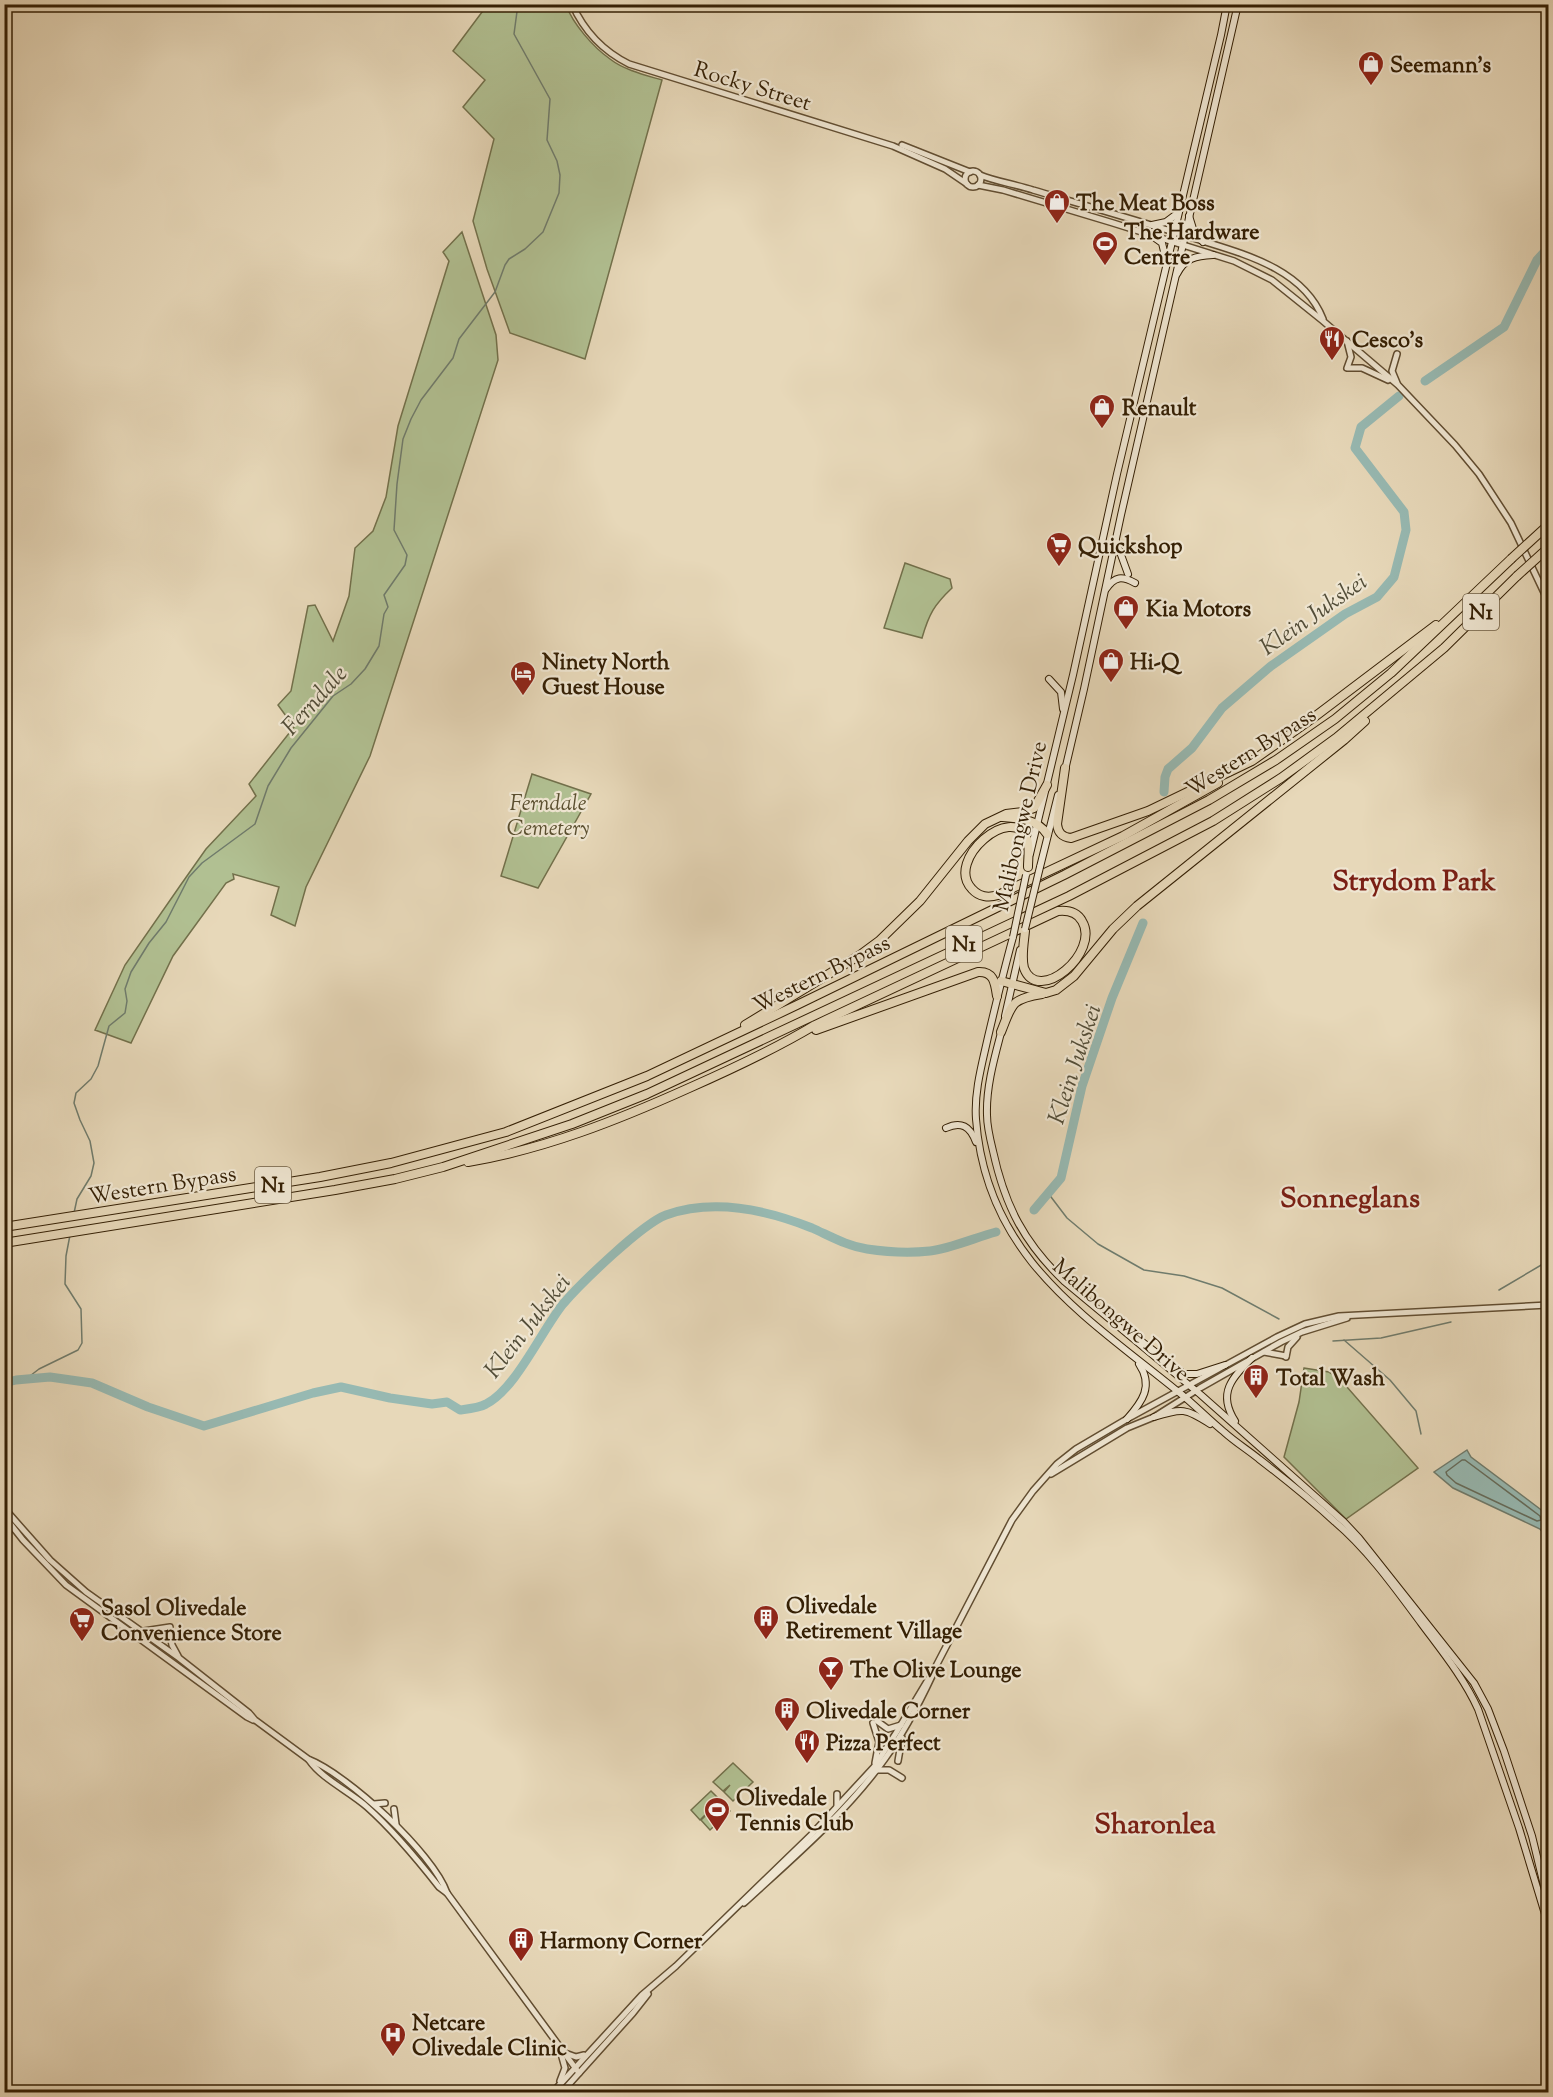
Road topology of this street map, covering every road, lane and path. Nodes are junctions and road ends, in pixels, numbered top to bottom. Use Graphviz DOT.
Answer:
graph roads {
  1 [pos="572,4"];
  2 [pos="1238,4"];
  3 [pos="1244,4"];
  4 [pos="1226,6"];
  5 [pos="1237,14"];
  6 [pos="863,135"];
  7 [pos="970,172"];
  8 [pos="980,175"];
  9 [pos="967,184"];
  10 [pos="978,185"];
  11 [pos="1179,212"];
  12 [pos="1189,215"];
  13 [pos="1152,225"];
  14 [pos="1175,232"];
  15 [pos="1148,233"];
  16 [pos="1184,236"];
  17 [pos="1173,241"];
  18 [pos="1203,242"];
  19 [pos="1182,244"];
  20 [pos="1213,255"];
  21 [pos="1167,267"];
  22 [pos="1173,283"];
  23 [pos="1323,321"];
  24 [pos="1347,341"];
  25 [pos="1397,354"];
  26 [pos="1396,384"];
  27 [pos="1547,526"];
  28 [pos="1116,538"];
  29 [pos="1548,548"];
  30 [pos="1128,574"];
  31 [pos="1135,583"];
  32 [pos="1105,590"];
  33 [pos="1548,601"];
  34 [pos="1463,606"];
  35 [pos="1444,648"];
  36 [pos="1049,679"];
  37 [pos="1064,716"];
  38 [pos="1252,760"];
  39 [pos="1065,768"];
  40 [pos="1047,785"];
  41 [pos="998,817"];
  42 [pos="1037,824"];
  43 [pos="1047,834"];
  44 [pos="1027,871"];
  45 [pos="1025,930"];
  46 [pos="1001,981"];
  47 [pos="1012,984"];
  48 [pos="1046,993"];
  49 [pos="998,996"];
  50 [pos="1001,1032"];
  51 [pos="792,1039"];
  52 [pos="719,1042"];
  53 [pos="946,1128"];
  54 [pos="981,1153"];
  55 [pos="443,1167"];
  56 [pos="4,1227"];
  57 [pos="4,1243"];
  58 [pos="1548,1305"];
  59 [pos="1357,1316"];
  60 [pos="1114,1323"];
  61 [pos="1302,1332"];
  62 [pos="1264,1352"];
  63 [pos="1135,1358"];
  64 [pos="1252,1358"];
  65 [pos="1225,1365"];
  66 [pos="1189,1385"];
  67 [pos="1196,1390"];
  68 [pos="1178,1392"];
  69 [pos="1185,1398"];
  70 [pos="1154,1417"];
  71 [pos="1127,1419"];
  72 [pos="1239,1428"];
  73 [pos="1226,1434"];
  74 [pos="1046,1478"];
  75 [pos="4,1508"];
  76 [pos="4,1516"];
  77 [pos="143,1631"];
  78 [pos="179,1658"];
  79 [pos="255,1720"];
  80 [pos="904,1726"];
  81 [pos="308,1759"];
  82 [pos="898,1761"];
  83 [pos="875,1768"];
  84 [pos="902,1778"];
  85 [pos="837,1794"];
  86 [pos="370,1802"];
  87 [pos="385,1803"];
  88 [pos="837,1808"];
  89 [pos="394,1809"];
  90 [pos="396,1825"];
  91 [pos="447,1893"];
  92 [pos="1548,1902"];
  93 [pos="1548,1924"];
  94 [pos="716,1927"];
  95 [pos="650,1990"];
  96 [pos="557,2043"];
  97 [pos="594,2047"];
  98 [pos="564,2052"];
  99 [pos="577,2070"];
  100 [pos="553,2092"];
  101 [pos="562,2092"];
  1 -- 6 [label="street, Rocky Street"];
  2 -- 5 [label="main road, Malibongwe Drive"];
  3 -- 5 [label="main road"];
  4 -- 11 [label="main road, Malibongwe Drive"];
  5 -- 12 [label="main road, Malibongwe Drive"];
  6 -- 7 [label="street, Rocky Street"];
  6 -- 9 [label="street, Rocky Street"];
  7 -- 8 [label="street"];
  7 -- 9 [label="street"];
  8 -- 10 [label="street"];
  8 -- 13 [label="street"];
  9 -- 10 [label="street"];
  10 -- 15 [label="street"];
  11 -- 13 [label="main road"];
  11 -- 14 [label="main road, Malibongwe Drive"];
  12 -- 16 [label="main road, Malibongwe Drive"];
  12 -- 18 [label="main road"];
  13 -- 14 [label="street"];
  14 -- 16 [label="street"];
  14 -- 17 [label="main road, Malibongwe Drive"];
  15 -- 17 [label="street"];
  15 -- 21 [label="main road"];
  16 -- 18 [label="street"];
  16 -- 19 [label="main road, Malibongwe Drive"];
  17 -- 19 [label="street"];
  17 -- 21 [label="main road, Malibongwe Drive"];
  18 -- 23 [label="street"];
  19 -- 20 [label="street"];
  19 -- 22 [label="main road, Malibongwe Drive"];
  20 -- 22 [label="main road"];
  20 -- 23 [label="street"];
  21 -- 37 [label="main road, Malibongwe Drive"];
  22 -- 28 [label="main road, Malibongwe Drive"];
  23 -- 24 [label="street"];
  24 -- 26 [label="street"];
  24 -- 26 [label="street"];
  25 -- 26 [label="street"];
  26 -- 33 [label="street"];
  27 -- 34 [label="highway, Western Bypass / N1, bridge"];
  28 -- 30 [label="main road"];
  28 -- 32 [label="main road, Malibongwe Drive"];
  29 -- 35 [label="highway, Western Bypass / N1, bridge"];
  31 -- 32 [label="main road"];
  32 -- 39 [label="main road, Malibongwe Drive"];
  34 -- 38 [label="highway"];
  34 -- 52 [label="highway, Western Bypass / N1"];
  35 -- 48 [label="highway"];
  35 -- 55 [label="highway, Western Bypass / N1"];
  36 -- 37 [label="main road"];
  37 -- 40 [label="main road, Malibongwe Drive"];
  38 -- 39 [label="highway"];
  38 -- 44 [label="highway"];
  39 -- 43 [label="main road, Malibongwe Drive"];
  40 -- 41 [label="highway"];
  40 -- 42 [label="main road, Malibongwe Drive"];
  41 -- 42 [label="highway"];
  41 -- 52 [label="highway"];
  42 -- 43 [label="highway"];
  42 -- 44 [label="main road, Malibongwe Drive"];
  43 -- 45 [label="main road, Malibongwe Drive, bridge"];
  44 -- 46 [label="main road, Malibongwe Drive, bridge"];
  45 -- 47 [label="main road, Malibongwe Drive"];
  45 -- 51 [label="highway"];
  46 -- 47 [label="highway"];
  46 -- 49 [label="main road, Malibongwe Drive"];
  47 -- 48 [label="highway"];
  47 -- 50 [label="main road, Malibongwe Drive"];
  48 -- 50 [label="highway"];
  49 -- 51 [label="highway"];
  49 -- 54 [label="main road, Malibongwe Drive"];
  50 -- 60 [label="main road, Malibongwe Drive"];
  51 -- 55 [label="highway"];
  52 -- 56 [label="highway, Western Bypass / N1"];
  53 -- 54 [label="main road"];
  54 -- 63 [label="main road, Malibongwe Drive"];
  55 -- 57 [label="highway, Western Bypass / N1"];
  58 -- 59 [label="street"];
  59 -- 61 [label="street"];
  59 -- 65 [label="street"];
  60 -- 65 [label="main road"];
  60 -- 66 [label="main road, Malibongwe Drive"];
  61 -- 62 [label="street"];
  61 -- 62 [label="street"];
  62 -- 64 [label="street"];
  63 -- 68 [label="main road, Malibongwe Drive"];
  63 -- 71 [label="main road"];
  64 -- 67 [label="street"];
  64 -- 72 [label="main road"];
  65 -- 66 [label="street"];
  66 -- 67 [label="main road, Malibongwe Drive"];
  66 -- 68 [label="street"];
  67 -- 69 [label="street"];
  67 -- 72 [label="main road, Malibongwe Drive"];
  68 -- 69 [label="main road, Malibongwe Drive"];
  68 -- 71 [label="street"];
  69 -- 70 [label="street"];
  69 -- 73 [label="main road, Malibongwe Drive"];
  70 -- 73 [label="main road"];
  70 -- 74 [label="street"];
  71 -- 74 [label="street"];
  72 -- 92 [label="main road, Malibongwe Drive"];
  73 -- 93 [label="main road, Malibongwe Drive"];
  74 -- 80 [label="street"];
  75 -- 77 [label="street"];
  76 -- 79 [label="street"];
  77 -- 78 [label="street"];
  77 -- 78 [label="street"];
  78 -- 79 [label="street"];
  79 -- 81 [label="street"];
  80 -- 82 [label="street"];
  80 -- 83 [label="street"];
  80 -- 83 [label="street"];
  81 -- 86 [label="street"];
  81 -- 91 [label="street"];
  83 -- 84 [label="street"];
  83 -- 88 [label="street"];
  83 -- 94 [label="street"];
  85 -- 88 [label="street"];
  86 -- 87 [label="street"];
  86 -- 90 [label="street"];
  88 -- 94 [label="street"];
  89 -- 90 [label="street"];
  90 -- 91 [label="street"];
  91 -- 96 [label="street"];
  94 -- 95 [label="street"];
  95 -- 97 [label="street"];
  95 -- 99 [label="street"];
  96 -- 98 [label="street"];
  96 -- 100 [label="street"];
  97 -- 98 [label="street"];
  97 -- 99 [label="street"];
  98 -- 99 [label="street"];
  99 -- 100 [label="street"];
  99 -- 101 [label="street"];
}
